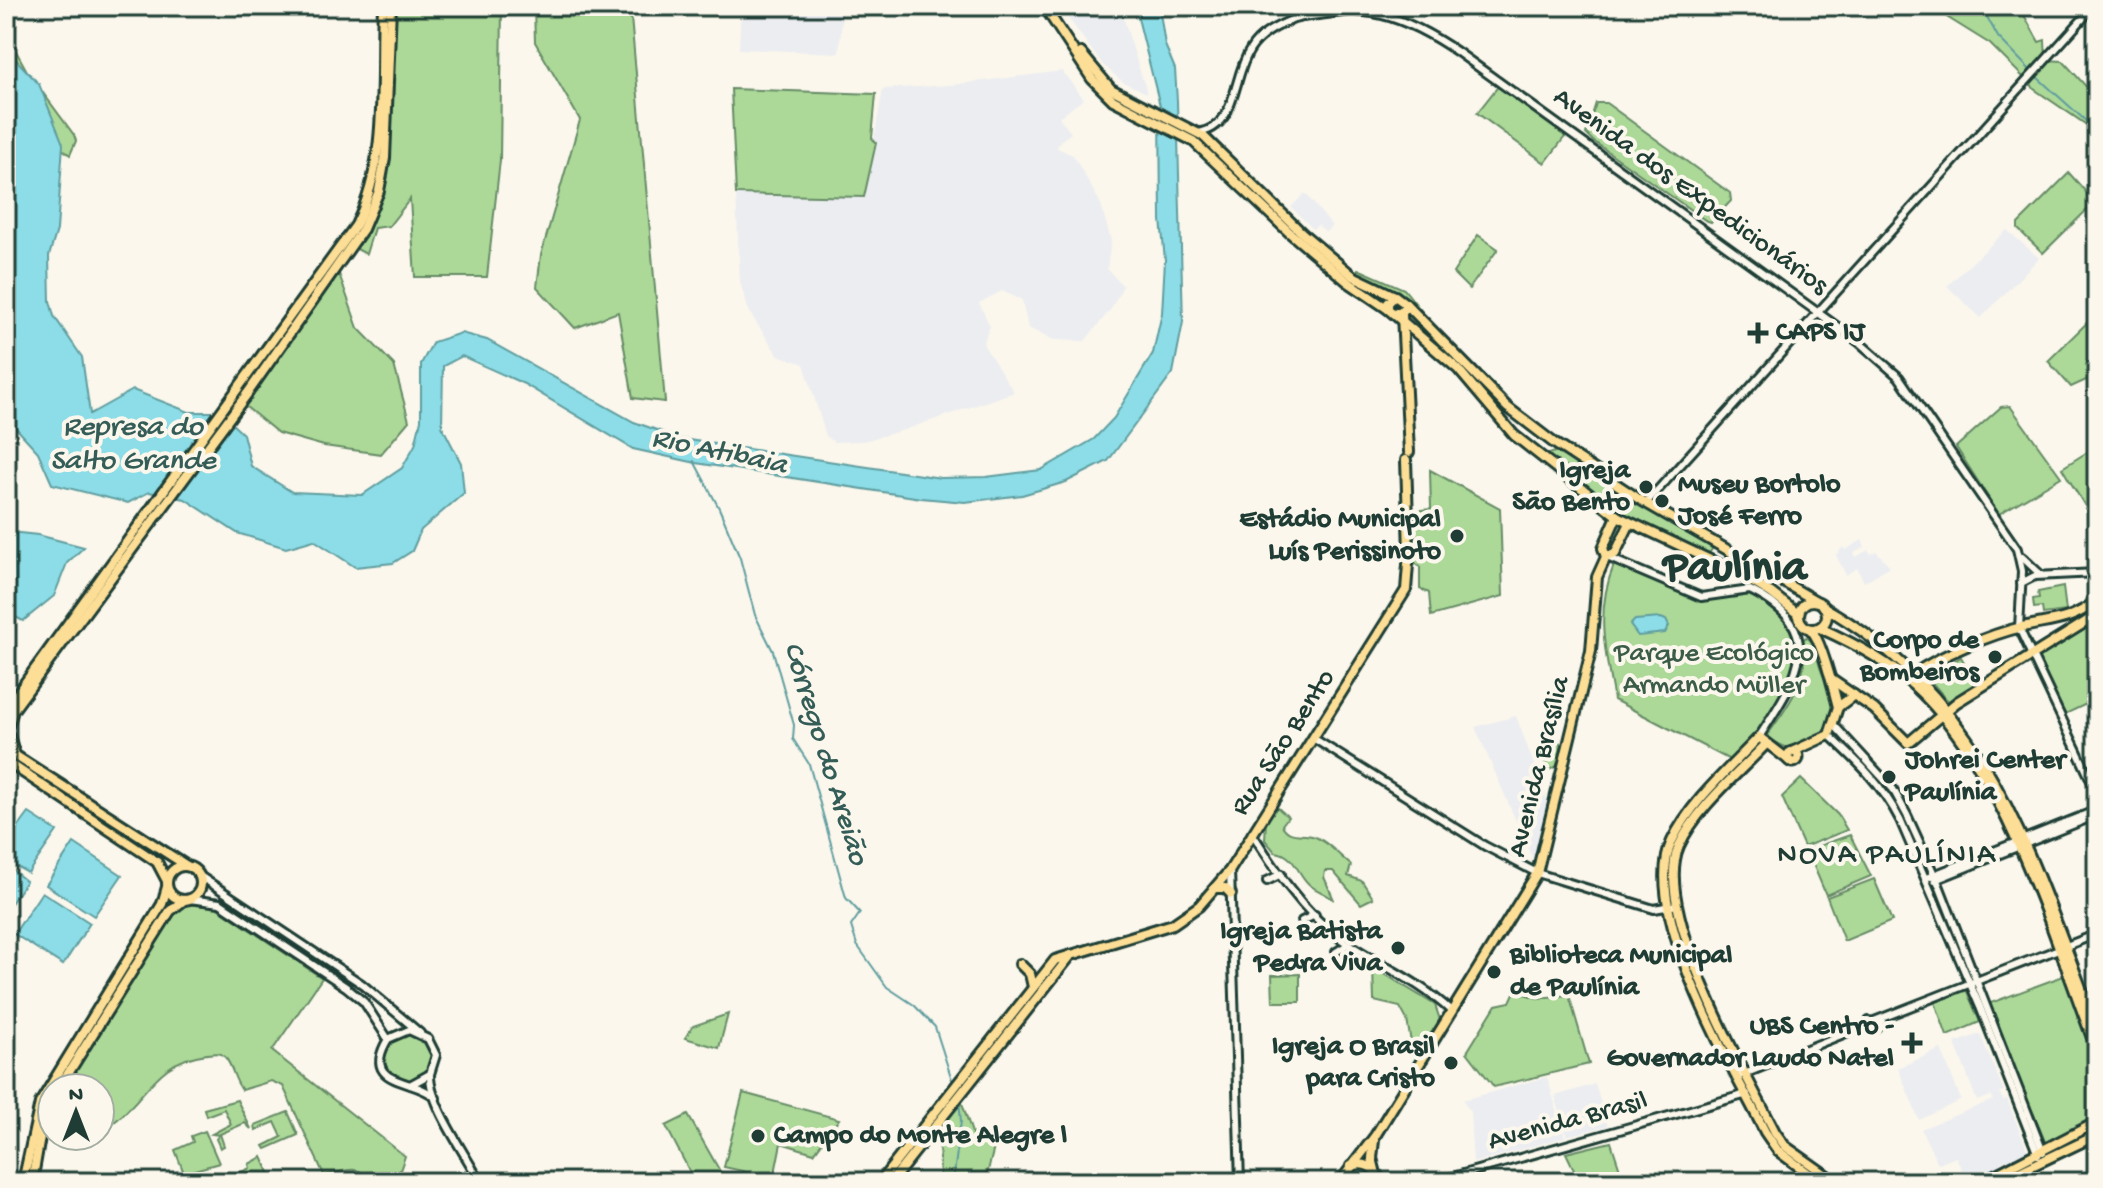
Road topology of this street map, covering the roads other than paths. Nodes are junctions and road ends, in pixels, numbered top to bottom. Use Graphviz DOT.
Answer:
graph roads {
  1 [pos="383,6"];
  2 [pos="391,6"];
  3 [pos="1046,6"];
  4 [pos="1364,9"];
  5 [pos="1350,11"];
  6 [pos="1326,12"];
  7 [pos="2096,12"];
  8 [pos="1347,20"];
  9 [pos="1183,131"];
  10 [pos="1196,133"];
  11 [pos="1395,296"];
  12 [pos="1399,311"];
  13 [pos="1818,312"];
  14 [pos="244,392"];
  15 [pos="1563,449"];
  16 [pos="1545,460"];
  17 [pos="1646,503"];
  18 [pos="1617,516"];
  19 [pos="1629,525"];
  20 [pos="141,532"];
  21 [pos="2017,549"];
  22 [pos="1606,557"];
  23 [pos="2097,573"];
  24 [pos="2043,575"];
  25 [pos="2021,583"];
  26 [pos="2097,601"];
  27 [pos="1820,604"];
  28 [pos="1798,615"];
  29 [pos="2097,615"];
  30 [pos="2019,628"];
  31 [pos="1816,629"];
  32 [pos="1796,635"];
  33 [pos="2032,658"];
  34 [pos="1915,673"];
  35 [pos="1832,680"];
  36 [pos="1911,682"];
  37 [pos="1854,695"];
  38 [pos="1570,699"];
  39 [pos="1838,707"];
  40 [pos="1576,708"];
  41 [pos="6,709"];
  42 [pos="1944,711"];
  43 [pos="1834,725"];
  44 [pos="1829,735"];
  45 [pos="1313,738"];
  46 [pos="1763,740"];
  47 [pos="6,749"];
  48 [pos="15,755"];
  49 [pos="6,761"];
  50 [pos="2097,793"];
  51 [pos="2097,813"];
  52 [pos="1252,833"];
  53 [pos="2020,842"];
  54 [pos="187,866"];
  55 [pos="1230,870"];
  56 [pos="1537,873"];
  57 [pos="1281,874"];
  58 [pos="200,876"];
  59 [pos="1935,877"];
  60 [pos="1927,880"];
  61 [pos="1267,881"];
  62 [pos="167,884"];
  63 [pos="1216,888"];
  64 [pos="1231,894"];
  65 [pos="186,900"];
  66 [pos="1673,906"];
  67 [pos="1315,915"];
  68 [pos="1302,921"];
  69 [pos="2097,934"];
  70 [pos="1349,944"];
  71 [pos="2062,948"];
  72 [pos="1336,952"];
  73 [pos="1060,960"];
  74 [pos="1020,964"];
  75 [pos="1973,983"];
  76 [pos="1033,987"];
  77 [pos="1451,1011"];
  78 [pos="2097,1029"];
  79 [pos="420,1033"];
  80 [pos="388,1039"];
  81 [pos="993,1044"];
  82 [pos="2097,1051"];
  83 [pos="69,1072"];
  84 [pos="430,1074"];
  85 [pos="1741,1074"];
  86 [pos="410,1085"];
  87 [pos="1752,1086"];
  88 [pos="1746,1095"];
  89 [pos="953,1096"];
  90 [pos="436,1098"];
  91 [pos="2097,1122"];
  92 [pos="1769,1131"];
  93 [pos="2097,1135"];
  94 [pos="1375,1136"];
  95 [pos="37,1152"];
  96 [pos="2040,1154"];
  97 [pos="1349,1167"];
  98 [pos="1799,1167"];
  99 [pos="1380,1178"];
  100 [pos="1339,1180"];
  101 [pos="23,1182"];
  102 [pos="32,1182"];
  103 [pos="480,1182"];
  104 [pos="880,1182"];
  105 [pos="891,1182"];
  106 [pos="1240,1182"];
  107 [pos="1435,1182"];
  108 [pos="1804,1182"];
  109 [pos="1820,1182"];
  110 [pos="1836,1182"];
  111 [pos="1981,1182"];
  112 [pos="1998,1182"];
  1 -- 14 [label="main road"];
  2 -- 14 [label="main road"];
  3 -- 9 [label="main road"];
  4 -- 5 [label="street, Avenida dos Expedicionários"];
  4 -- 6 [label="street, Avenida dos Expedicionários"];
  4 -- 13 [label="street, Avenida dos Expedicionários"];
  5 -- 6 [label="street, Avenida dos Expedicionários"];
  5 -- 8 [label="street"];
  6 -- 10 [label="street, Avenida dos Expedicionários"];
  7 -- 13 [label="street"];
  9 -- 10 [label="main road"];
  9 -- 12 [label="main road"];
  10 -- 11 [label="main road"];
  11 -- 12 [label="main road"];
  11 -- 12 [label="main road"];
  12 -- 15 [label="main road"];
  12 -- 16 [label="main road"];
  12 -- 45 [label="main road, Rua São Bento"];
  13 -- 17 [label="street"];
  13 -- 21 [label="street, Avenida dos Expedicionários"];
  14 -- 20 [label="main road"];
  15 -- 16 [label="main road"];
  15 -- 17 [label="main road"];
  16 -- 18 [label="main road"];
  17 -- 27 [label="main road"];
  18 -- 19 [label="main road"];
  18 -- 22 [label="main road, Avenida Brasília"];
  19 -- 22 [label="main road, Avenida Brasília"];
  19 -- 28 [label="main road"];
  20 -- 41 [label="main road"];
  20 -- 48 [label="main road"];
  21 -- 24 [label="street"];
  21 -- 25 [label="street, Avenida dos Expedicionários"];
  22 -- 32 [label="street"];
  22 -- 40 [label="main road, Avenida Brasília"];
  23 -- 24 [label="street"];
  24 -- 25 [label="street"];
  25 -- 30 [label="street, Avenida dos Expedicionários"];
  26 -- 30 [label="main road"];
  27 -- 28 [label="main road"];
  27 -- 31 [label="main road"];
  27 -- 34 [label="main road"];
  28 -- 31 [label="main road"];
  28 -- 32 [label="main road"];
  29 -- 33 [label="main road"];
  30 -- 33 [label="street"];
  30 -- 34 [label="main road"];
  31 -- 35 [label="main road"];
  31 -- 36 [label="main road"];
  32 -- 46 [label="street"];
  33 -- 42 [label="main road"];
  33 -- 50 [label="street"];
  34 -- 36 [label="main road"];
  34 -- 42 [label="main road"];
  35 -- 37 [label="main road"];
  35 -- 39 [label="main road"];
  36 -- 42 [label="main road"];
  37 -- 39 [label="main road"];
  37 -- 42 [label="main road"];
  38 -- 40 [label="main road"];
  39 -- 43 [label="main road"];
  40 -- 56 [label="main road, Avenida Brasília"];
  42 -- 53 [label="main road"];
  43 -- 44 [label="main road"];
  43 -- 59 [label="street"];
  44 -- 46 [label="main road"];
  44 -- 60 [label="street"];
  45 -- 52 [label="main road, Rua São Bento"];
  45 -- 56 [label="street"];
  46 -- 66 [label="main road"];
  47 -- 48 [label="main road"];
  48 -- 54 [label="main road"];
  49 -- 62 [label="main road"];
  51 -- 53 [label="street"];
  52 -- 55 [label="main road, Rua São Bento"];
  52 -- 57 [label="street"];
  53 -- 59 [label="street"];
  53 -- 71 [label="main road"];
  54 -- 58 [label="main road"];
  54 -- 62 [label="main road"];
  55 -- 63 [label="main road, Rua São Bento"];
  55 -- 64 [label="street"];
  56 -- 66 [label="street"];
  56 -- 77 [label="main road, Avenida Brasília"];
  57 -- 61 [label="street"];
  57 -- 67 [label="street"];
  58 -- 65 [label="main road"];
  58 -- 79 [label="street"];
  59 -- 60 [label="street"];
  59 -- 75 [label="street"];
  60 -- 75 [label="street"];
  62 -- 65 [label="main road"];
  62 -- 101 [label="main road"];
  63 -- 64 [label="main road"];
  63 -- 73 [label="main road, Rua São Bento"];
  64 -- 106 [label="street"];
  65 -- 80 [label="street"];
  65 -- 83 [label="main road"];
  66 -- 85 [label="main road"];
  67 -- 68 [label="street"];
  67 -- 70 [label="street"];
  69 -- 71 [label="street"];
  70 -- 72 [label="street"];
  70 -- 77 [label="street"];
  71 -- 75 [label="street"];
  71 -- 78 [label="main road"];
  71 -- 82 [label="main road"];
  73 -- 76 [label="main road"];
  73 -- 81 [label="main road"];
  74 -- 76 [label="main road"];
  75 -- 85 [label="street"];
  75 -- 96 [label="street"];
  76 -- 81 [label="main road"];
  77 -- 94 [label="main road, Avenida Brasília"];
  79 -- 80 [label="street"];
  79 -- 84 [label="street"];
  80 -- 86 [label="street"];
  81 -- 89 [label="main road"];
  84 -- 86 [label="street"];
  84 -- 90 [label="street"];
  85 -- 87 [label="main road"];
  85 -- 88 [label="main road"];
  86 -- 90 [label="street"];
  87 -- 88 [label="street"];
  87 -- 92 [label="main road"];
  88 -- 92 [label="main road"];
  88 -- 107 [label="street, Avenida Brasil"];
  89 -- 104 [label="main road"];
  89 -- 105 [label="main road"];
  90 -- 103 [label="street"];
  91 -- 96 [label="main road"];
  92 -- 98 [label="main road"];
  92 -- 110 [label="main road"];
  93 -- 112 [label="main road"];
  94 -- 97 [label="main road, Avenida Brasília"];
  94 -- 99 [label="main road"];
  95 -- 102 [label="main road"];
  96 -- 111 [label="main road"];
  97 -- 99 [label="main road"];
  97 -- 100 [label="main road, Avenida Brasília"];
  98 -- 108 [label="main road"];
  98 -- 109 [label="main road"];
}
